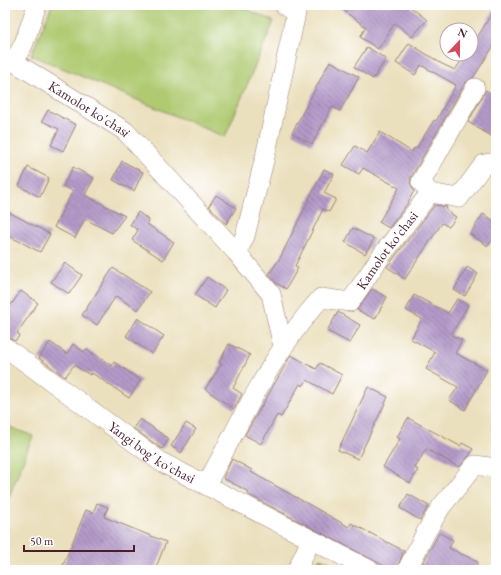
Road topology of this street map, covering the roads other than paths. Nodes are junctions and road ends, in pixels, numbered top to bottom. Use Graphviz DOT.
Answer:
graph roads {
  1 [pos="36,5"];
  2 [pos="284,5"];
  3 [pos="9,61"];
  4 [pos="475,88"];
  5 [pos="496,162"];
  6 [pos="430,193"];
  7 [pos="237,253"];
  8 [pos="5,347"];
  9 [pos="283,347"];
  10 [pos="496,468"];
  11 [pos="206,485"];
  12 [pos="311,540"];
  13 [pos="297,570"];
  14 [pos="370,570"];
  15 [pos="407,570"];
  1 -- 3 [label="street"];
  2 -- 7 [label="street"];
  3 -- 7 [label="street, Kamolot ko'chasi"];
  4 -- 6 [label="street"];
  5 -- 6 [label="street"];
  6 -- 9 [label="street, Kamolot ko'chasi"];
  7 -- 9 [label="street, Kamolot ko'chasi"];
  8 -- 11 [label="street, Yangi bog' ko'chasi"];
  9 -- 11 [label="street, Kamolot ko'chasi"];
  10 -- 15 [label="street"];
  11 -- 12 [label="street, Yangi bog' ko'chasi"];
  12 -- 13 [label="street"];
  12 -- 14 [label="street, Yangi bog' ko'chasi"];
}
